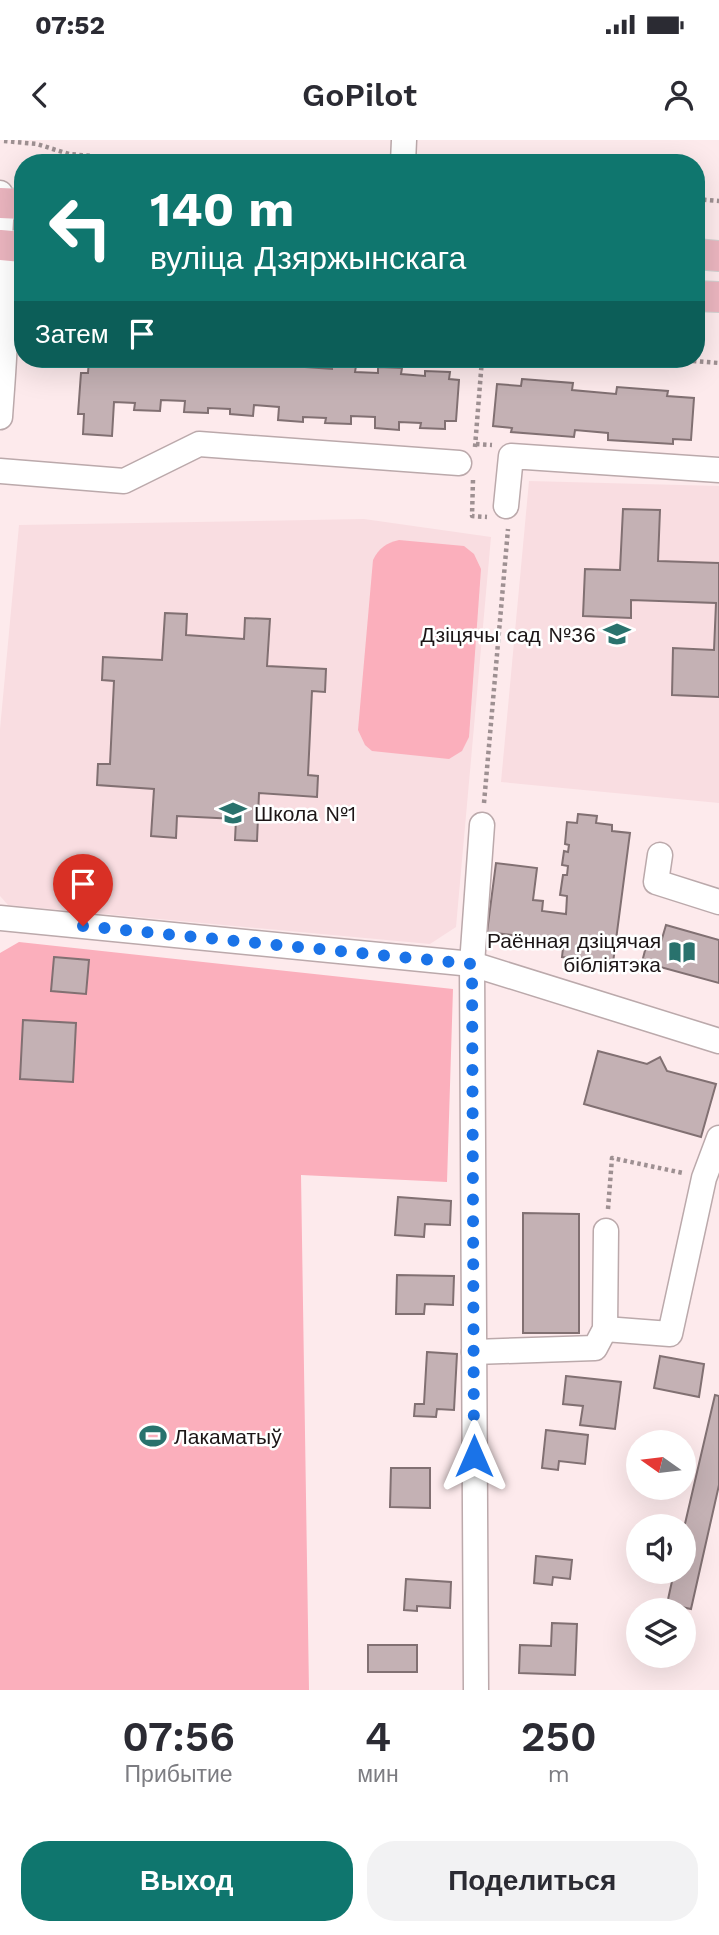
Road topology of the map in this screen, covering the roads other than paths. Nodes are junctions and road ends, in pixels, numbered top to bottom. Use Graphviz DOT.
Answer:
graph roads {
  1 [pos="6,201"];
  2 [pos="0,238"];
  3 [pos="0,246"];
  4 [pos="0,417"];
  5 [pos="459,463"];
  6 [pos="719,470"];
  7 [pos="0,471"];
  8 [pos="507,513"];
  9 [pos="482,825"];
  10 [pos="660,855"];
  11 [pos="719,902"];
  12 [pos="0,918"];
  13 [pos="472,964"];
  14 [pos="719,1041"];
  15 [pos="719,1138"];
  16 [pos="606,1231"];
  17 [pos="605,1329"];
  18 [pos="474,1352"];
  19 [pos="476,1690"];
  1 -- 2 [label="street"];
  3 -- 4 [label="street"];
  5 -- 7 [label="street"];
  6 -- 8 [label="street"];
  9 -- 13 [label="street"];
  10 -- 11 [label="street"];
  12 -- 13 [label="street"];
  13 -- 14 [label="street"];
  13 -- 18 [label="street"];
  15 -- 17 [label="street"];
  16 -- 17 [label="street"];
  17 -- 18 [label="street"];
  18 -- 19 [label="street"];
}
